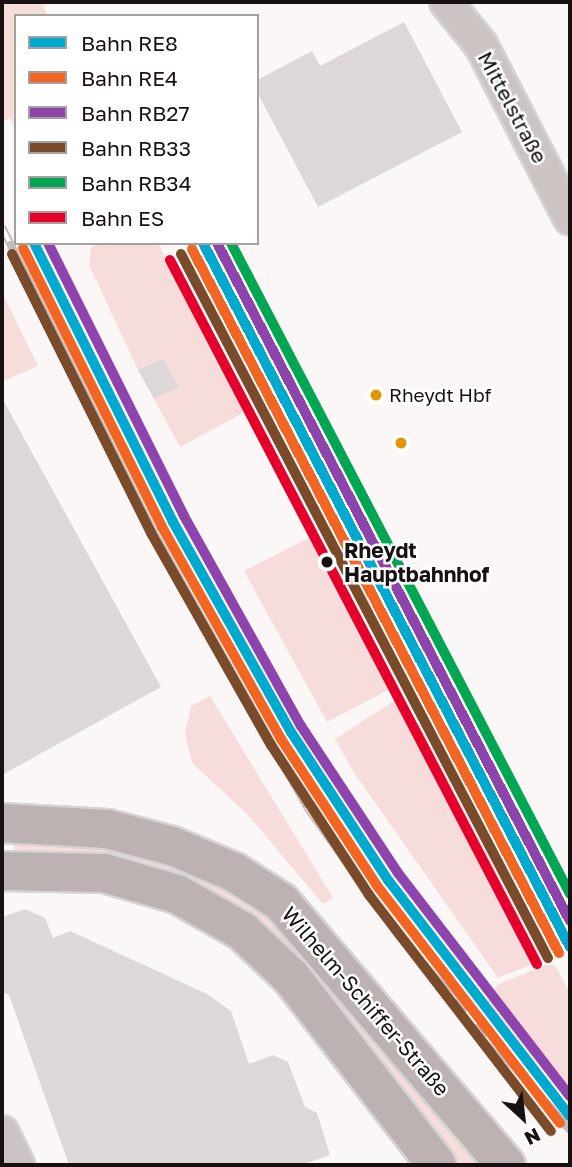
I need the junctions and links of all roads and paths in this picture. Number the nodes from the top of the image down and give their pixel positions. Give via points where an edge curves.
1 (446, 2) edge
2 (570, 218) edge
3 (2, 823) edge
4 (2, 871) edge
5 (2, 1132) edge
6 (18, 1165) edge
7 (436, 1165) edge
8 (506, 1165) edge

1 - 2 street, Mittelstraße via 481,46
3 - 8 main road, Wilhelm-Schiffer-Straße via 107,829 172,846 234,873 281,902
4 - 7 main road, Wilhelm-Schiffer-Straße via 104,873 177,894 242,931 291,977
5 - 6 street

